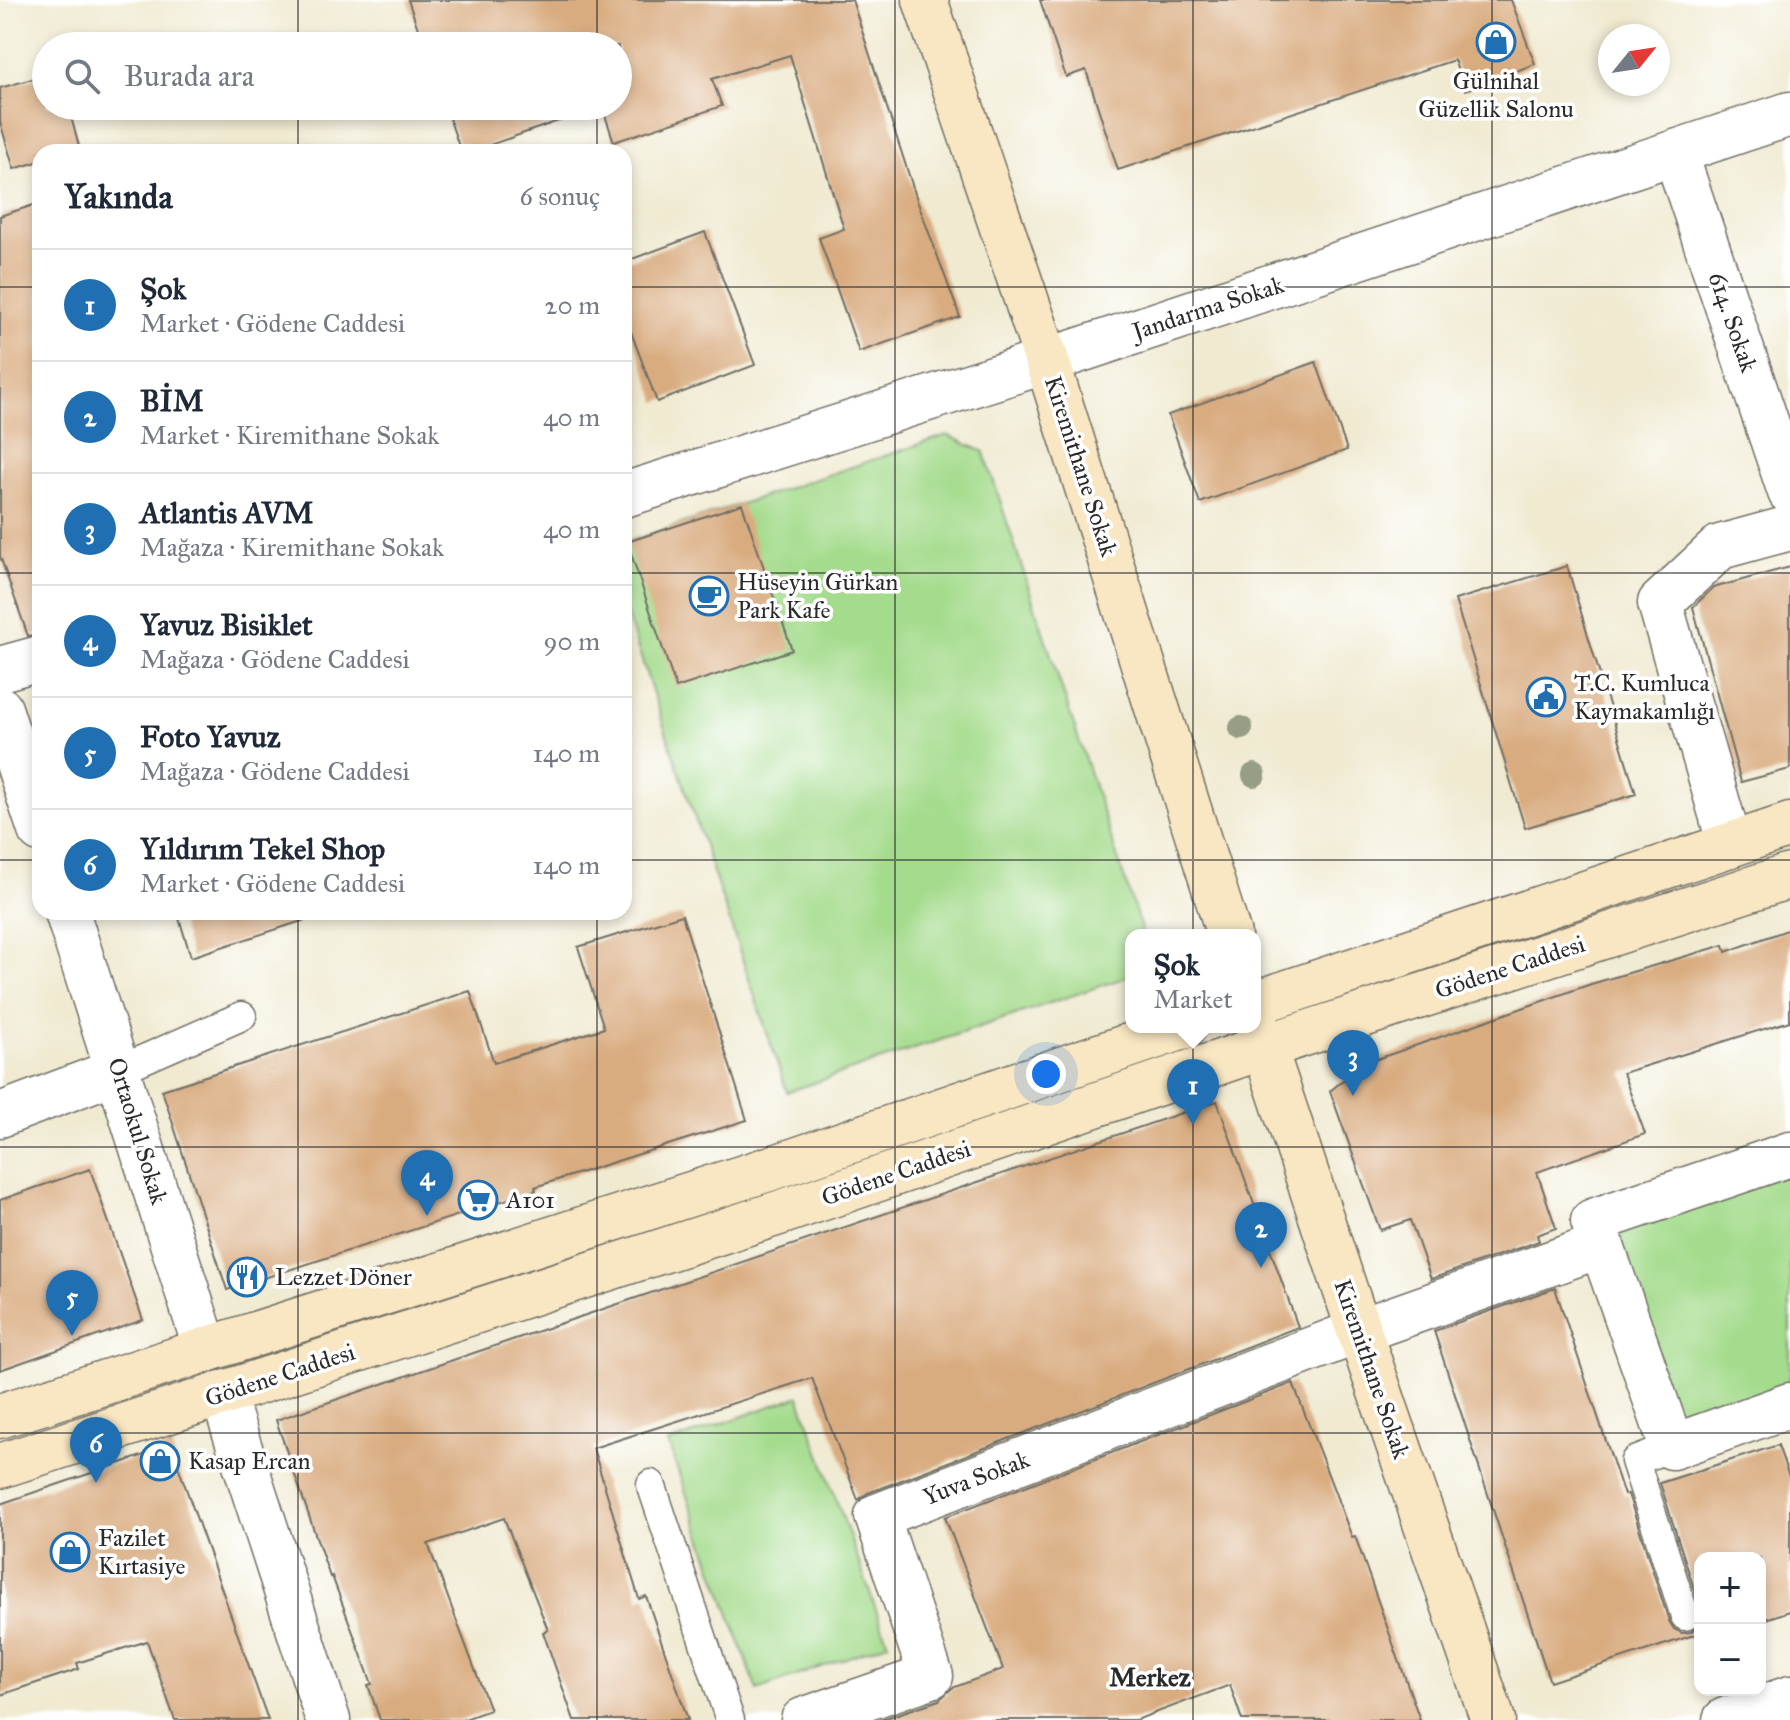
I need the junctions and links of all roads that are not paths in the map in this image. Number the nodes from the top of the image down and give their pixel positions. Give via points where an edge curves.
1 (925, 0) edge
2 (1790, 114) edge
3 (1675, 152) junction
4 (1047, 361) junction
5 (632, 492) edge
6 (1790, 492) edge
7 (1790, 528) edge
8 (32, 660) edge
9 (0, 669) edge
10 (0, 709) edge
11 (32, 806) edge
12 (1790, 825) edge
13 (1730, 845) junction
14 (1790, 876) edge
15 (70, 920) edge
16 (1227, 929) edge
17 (1261, 1001) edge
18 (242, 1016) dead end
19 (1261, 1032) edge
20 (1166, 1033) edge
21 (1257, 1033) edge
22 (1260, 1033) edge
23 (119, 1070) junction
24 (0, 1115) edge
25 (1790, 1154) edge
26 (1602, 1245) junction
27 (1359, 1331) junction
28 (206, 1350) junction
29 (222, 1393) junction
30 (1790, 1405) edge
31 (0, 1416) edge
32 (1672, 1447) junction
33 (0, 1466) edge
34 (651, 1484) dead end
35 (1685, 1616) dead end
36 (1790, 1698) edge
37 (328, 1720) edge
38 (730, 1720) edge
39 (803, 1720) edge
40 (1493, 1720) edge
41 (1725, 1720) edge

1 - 4 main road, Kiremithane Sokak
2 - 3 street, Jandarma Sokak
3 - 4 street, Jandarma Sokak
3 - 6 street, 614. Sokak
4 - 5 street, Jandarma Sokak
4 - 16 main road, Kiremithane Sokak
7 - 13 street via 1720,547 1660,603
8 - 9 street
10 - 11 street
12 - 13 main road, Gödene Caddesi
13 - 17 main road, Gödene Caddesi
14 - 19 main road, Gödene Caddesi
15 - 23 street, Ortaokul Sokak
18 - 23 lane
20 - 28 main road, Gödene Caddesi via 772,1168
21 - 29 main road, Gödene Caddesi via 785,1211
22 - 27 main road, Kiremithane Sokak
23 - 24 street
23 - 28 street, Ortaokul Sokak
25 - 26 street via 1593,1221
26 - 27 street
26 - 32 street
27 - 39 street, Yuva Sokak via 877,1516 931,1676
27 - 40 main road, Kiremithane Sokak
28 - 31 main road, Gödene Caddesi
29 - 33 main road, Gödene Caddesi
29 - 37 street
30 - 32 street
32 - 35 lane via 1635,1461
34 - 38 lane
36 - 41 street

